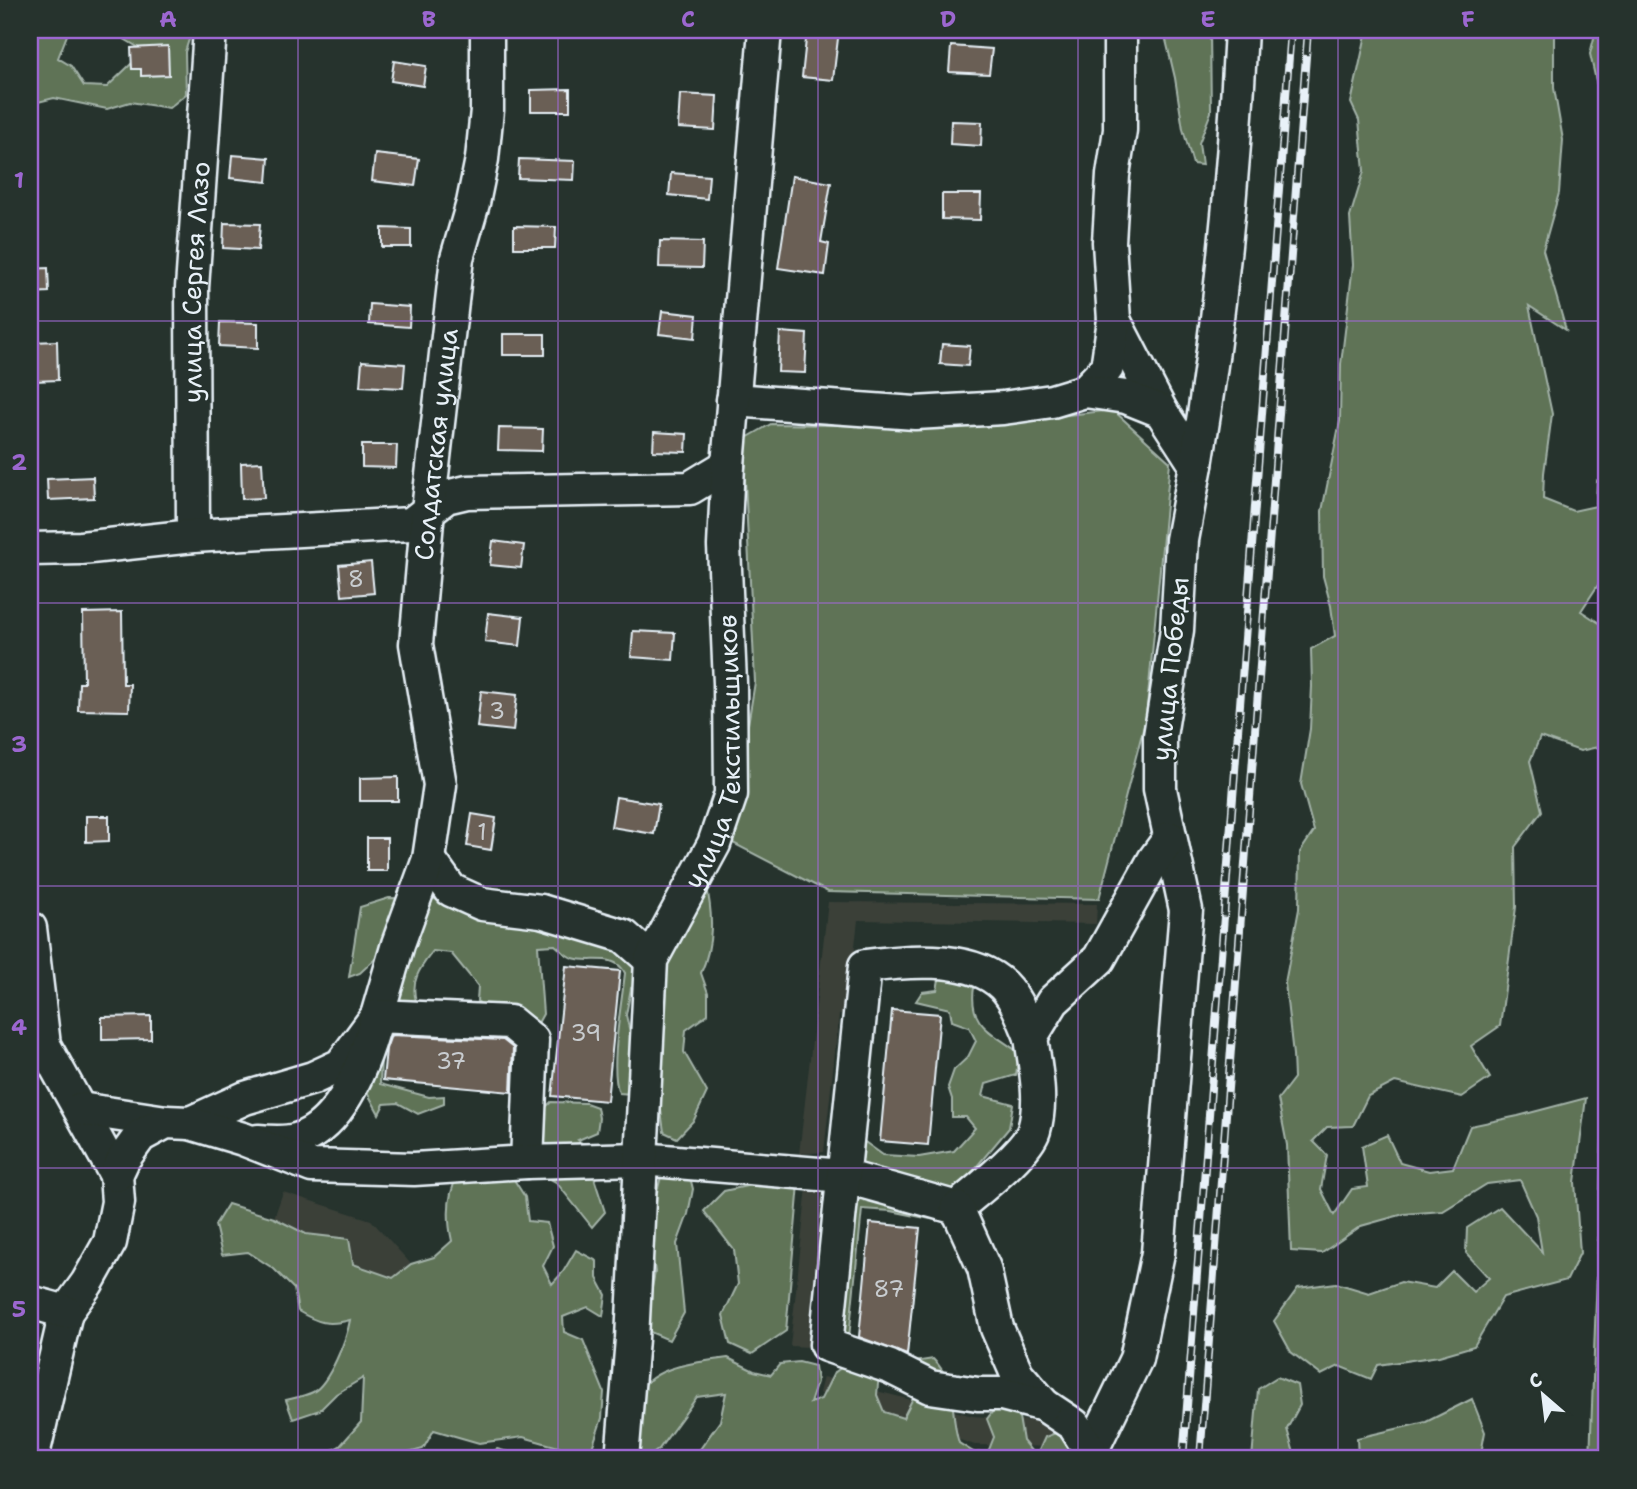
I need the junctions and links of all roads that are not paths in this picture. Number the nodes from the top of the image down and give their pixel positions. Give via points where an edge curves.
1 (210, 30) edge
2 (487, 30) edge
3 (765, 30) edge
4 (1120, 30) edge
5 (1241, 30) edge
6 (1114, 320) junction
7 (1085, 391) junction
8 (733, 400) junction
9 (1161, 411) junction
10 (728, 465) junction
11 (1196, 465) junction
12 (428, 510) junction
13 (194, 536) junction
14 (30, 549) edge
15 (1170, 838) junction
16 (429, 859) junction
17 (30, 928) edge
18 (651, 960) junction
19 (377, 1016) junction
20 (1031, 1037) junction
21 (80, 1109) junction
22 (178, 1122) junction
23 (243, 1139) junction
24 (641, 1158) junction
25 (527, 1162) junction
26 (116, 1175) junction
27 (843, 1176) junction
28 (957, 1208) junction
29 (30, 1302) edge
30 (66, 1312) junction
31 (1044, 1405) junction
32 (1090, 1455) edge
33 (32, 1459) edge
34 (622, 1459) edge

1 - 13 street, улица Сергея Лазо via 192,288
2 - 12 street, Солдатская улица via 482,159 457,258
3 - 8 street, улица Текстильщиков
4 - 6 street via 1120,130 1108,242
5 - 11 street, улица Победы via 1219,304
6 - 7 street via 1107,368
6 - 9 street
7 - 8 street via 1016,406 915,413
7 - 9 street via 1126,397
8 - 10 street, улица Текстильщиков
9 - 11 street
10 - 12 street via 690,488 467,492 446,497
10 - 18 street, улица Текстильщиков via 724,546 731,794 714,845
11 - 15 street, улица Победы via 1182,540 1177,630 1160,736 1160,789
12 - 13 street via 411,524
12 - 16 street, Солдатская улица via 416,644 440,785
13 - 14 street
15 - 20 street via 1099,958 1053,1001
15 - 32 street, улица Победы via 1186,910 1158,1254 1136,1359
16 - 18 street via 451,890 482,904 541,911 624,936
16 - 19 street, Солдатская улица
17 - 21 street via 44,1045
18 - 24 street, улица Текстильщиков
19 - 22 street via 341,1065
19 - 23 street, Солдатская улица via 358,1077 314,1131 296,1140
19 - 25 street via 510,1022 532,1040
20 - 27 street via 1018,1007 999,981 974,967 911,961 866,966
20 - 28 street via 1037,1083 1033,1133 1014,1157
21 - 22 street
21 - 26 street
22 - 23 street
22 - 26 street via 140,1136
23 - 25 street via 312,1166 414,1169
24 - 25 street
24 - 27 street
24 - 34 street, улица Текстильщиков
26 - 30 street via 118,1202 110,1242
27 - 28 street
27 - 31 street via 826,1345 891,1367 930,1387 1002,1394
28 - 31 street via 984,1268 997,1328 1017,1374
29 - 30 street
30 - 33 street
31 - 32 street via 1074,1425

